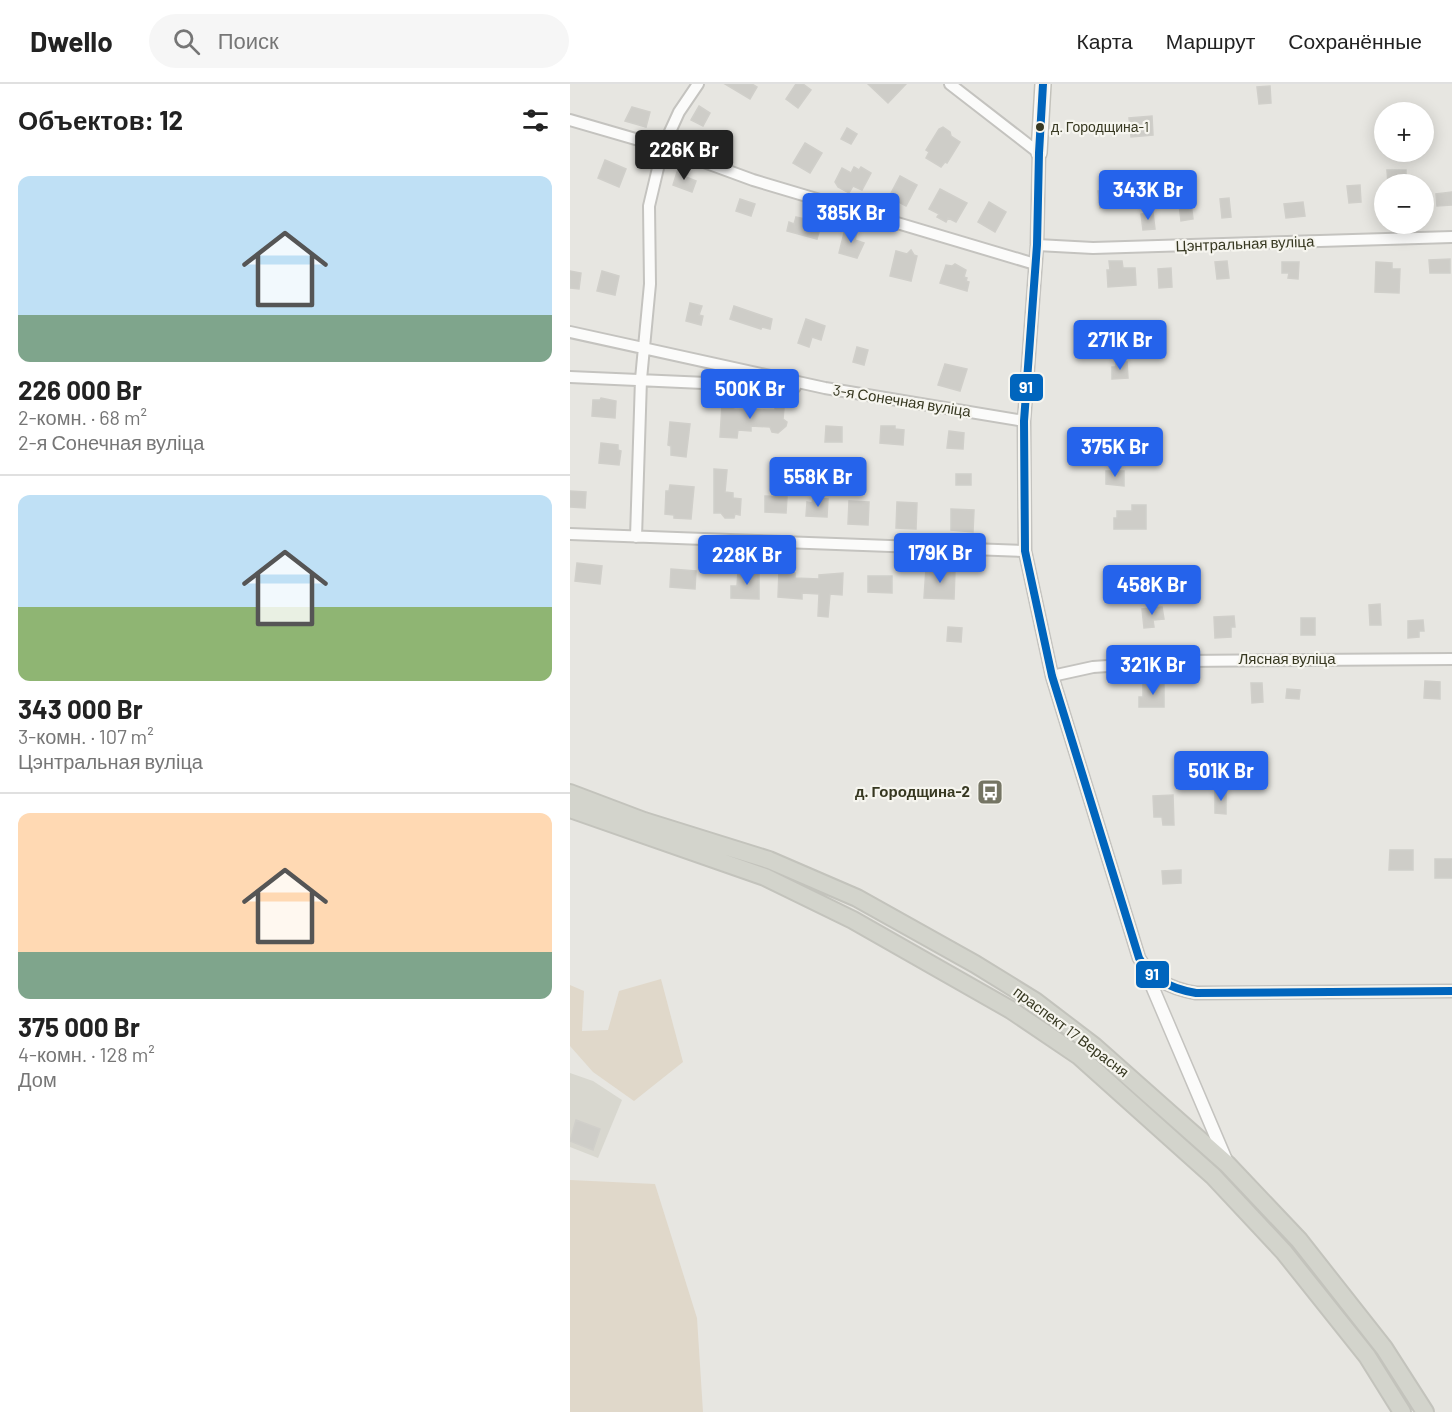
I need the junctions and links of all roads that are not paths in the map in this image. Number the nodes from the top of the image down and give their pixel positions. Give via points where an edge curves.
1 (698, 84) edge
2 (950, 84) edge
3 (1042, 84) edge
4 (570, 120) edge
5 (663, 147) junction
6 (1039, 153) junction
7 (1452, 237) edge
8 (1037, 245) junction
9 (1035, 264) junction
10 (570, 332) edge
11 (644, 347) junction
12 (570, 377) edge
13 (641, 379) junction
14 (825, 388) junction
15 (1024, 421) junction
16 (570, 534) edge
17 (636, 537) junction
18 (1025, 551) junction
19 (1452, 658) edge
20 (1052, 676) junction
21 (570, 793) edge
22 (570, 809) edge
23 (1143, 965) junction
24 (1452, 991) edge
25 (1227, 1164) junction
26 (1402, 1412) edge
27 (1425, 1412) edge

1 - 5 street
2 - 6 street
3 - 6 main road
4 - 5 street
5 - 9 street via 753,180
5 - 11 street via 649,206 650,284
6 - 8 street
7 - 8 street, Цэнтральная вуліца via 1093,248
8 - 9 street
9 - 15 street
10 - 11 street, 3-я Сонечная вуліца
11 - 13 street
11 - 14 street, 3-я Сонечная вуліца
12 - 13 street
13 - 14 street
13 - 17 street
14 - 15 street, 3-я Сонечная вуліца
15 - 18 street
16 - 17 street
17 - 18 street
18 - 20 street
19 - 20 street, Лясная вуліца via 1183,661 1093,667
20 - 23 street
21 - 25 main road, праспект 17 Верасня via 769,860 856,898 975,964 1035,1001 1094,1046
22 - 26 main road, праспект 17 Верасня via 765,877 853,920 1011,1010 1079,1056 1213,1176 1284,1252 1367,1356
23 - 24 street via 1170,987 1210,994
23 - 25 street
25 - 27 main road, праспект 17 Верасня via 1299,1240 1384,1348

